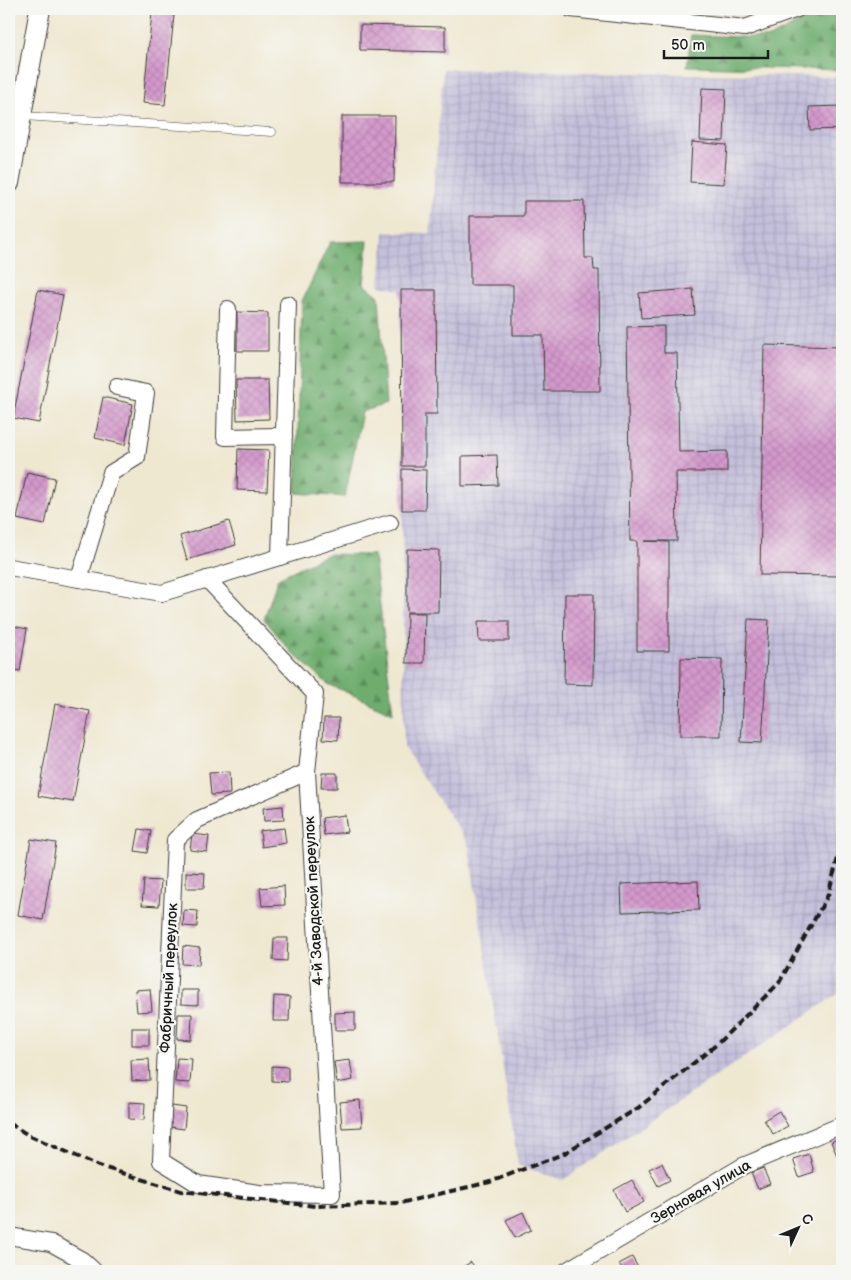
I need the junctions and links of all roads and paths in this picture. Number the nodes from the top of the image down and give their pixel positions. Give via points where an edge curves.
1 (40, 9) edge
2 (571, 9) edge
3 (797, 9) edge
4 (21, 116) junction
5 (272, 132) dead end
6 (9, 183) edge
7 (288, 304) dead end
8 (228, 309) dead end
9 (117, 387) dead end
10 (284, 436) junction
11 (390, 523) dead end
12 (280, 557) junction
13 (9, 567) edge
14 (79, 579) junction
15 (207, 579) junction
16 (307, 772) junction
17 (842, 1125) edge
18 (259, 1193) joint
19 (9, 1236) edge
20 (94, 1271) edge
21 (566, 1271) edge

1 - 4 street
2 - 3 street via 745,28
4 - 5 lane
4 - 6 street
7 - 10 street
8 - 10 street via 225,437
9 - 14 street via 146,393 137,457 111,473
10 - 12 street
11 - 12 street
12 - 15 street
13 - 14 street
14 - 15 street via 162,593
15 - 16 street, 4-й Заводской переулок via 315,694
16 - 18 street, 4-й Заводской переулок via 332,1194
16 - 18 street, Фабричный переулок via 197,820 175,840 161,1161 198,1184
17 - 21 street, Зерновая улица via 743,1166
19 - 20 street via 51,1243 82,1260

